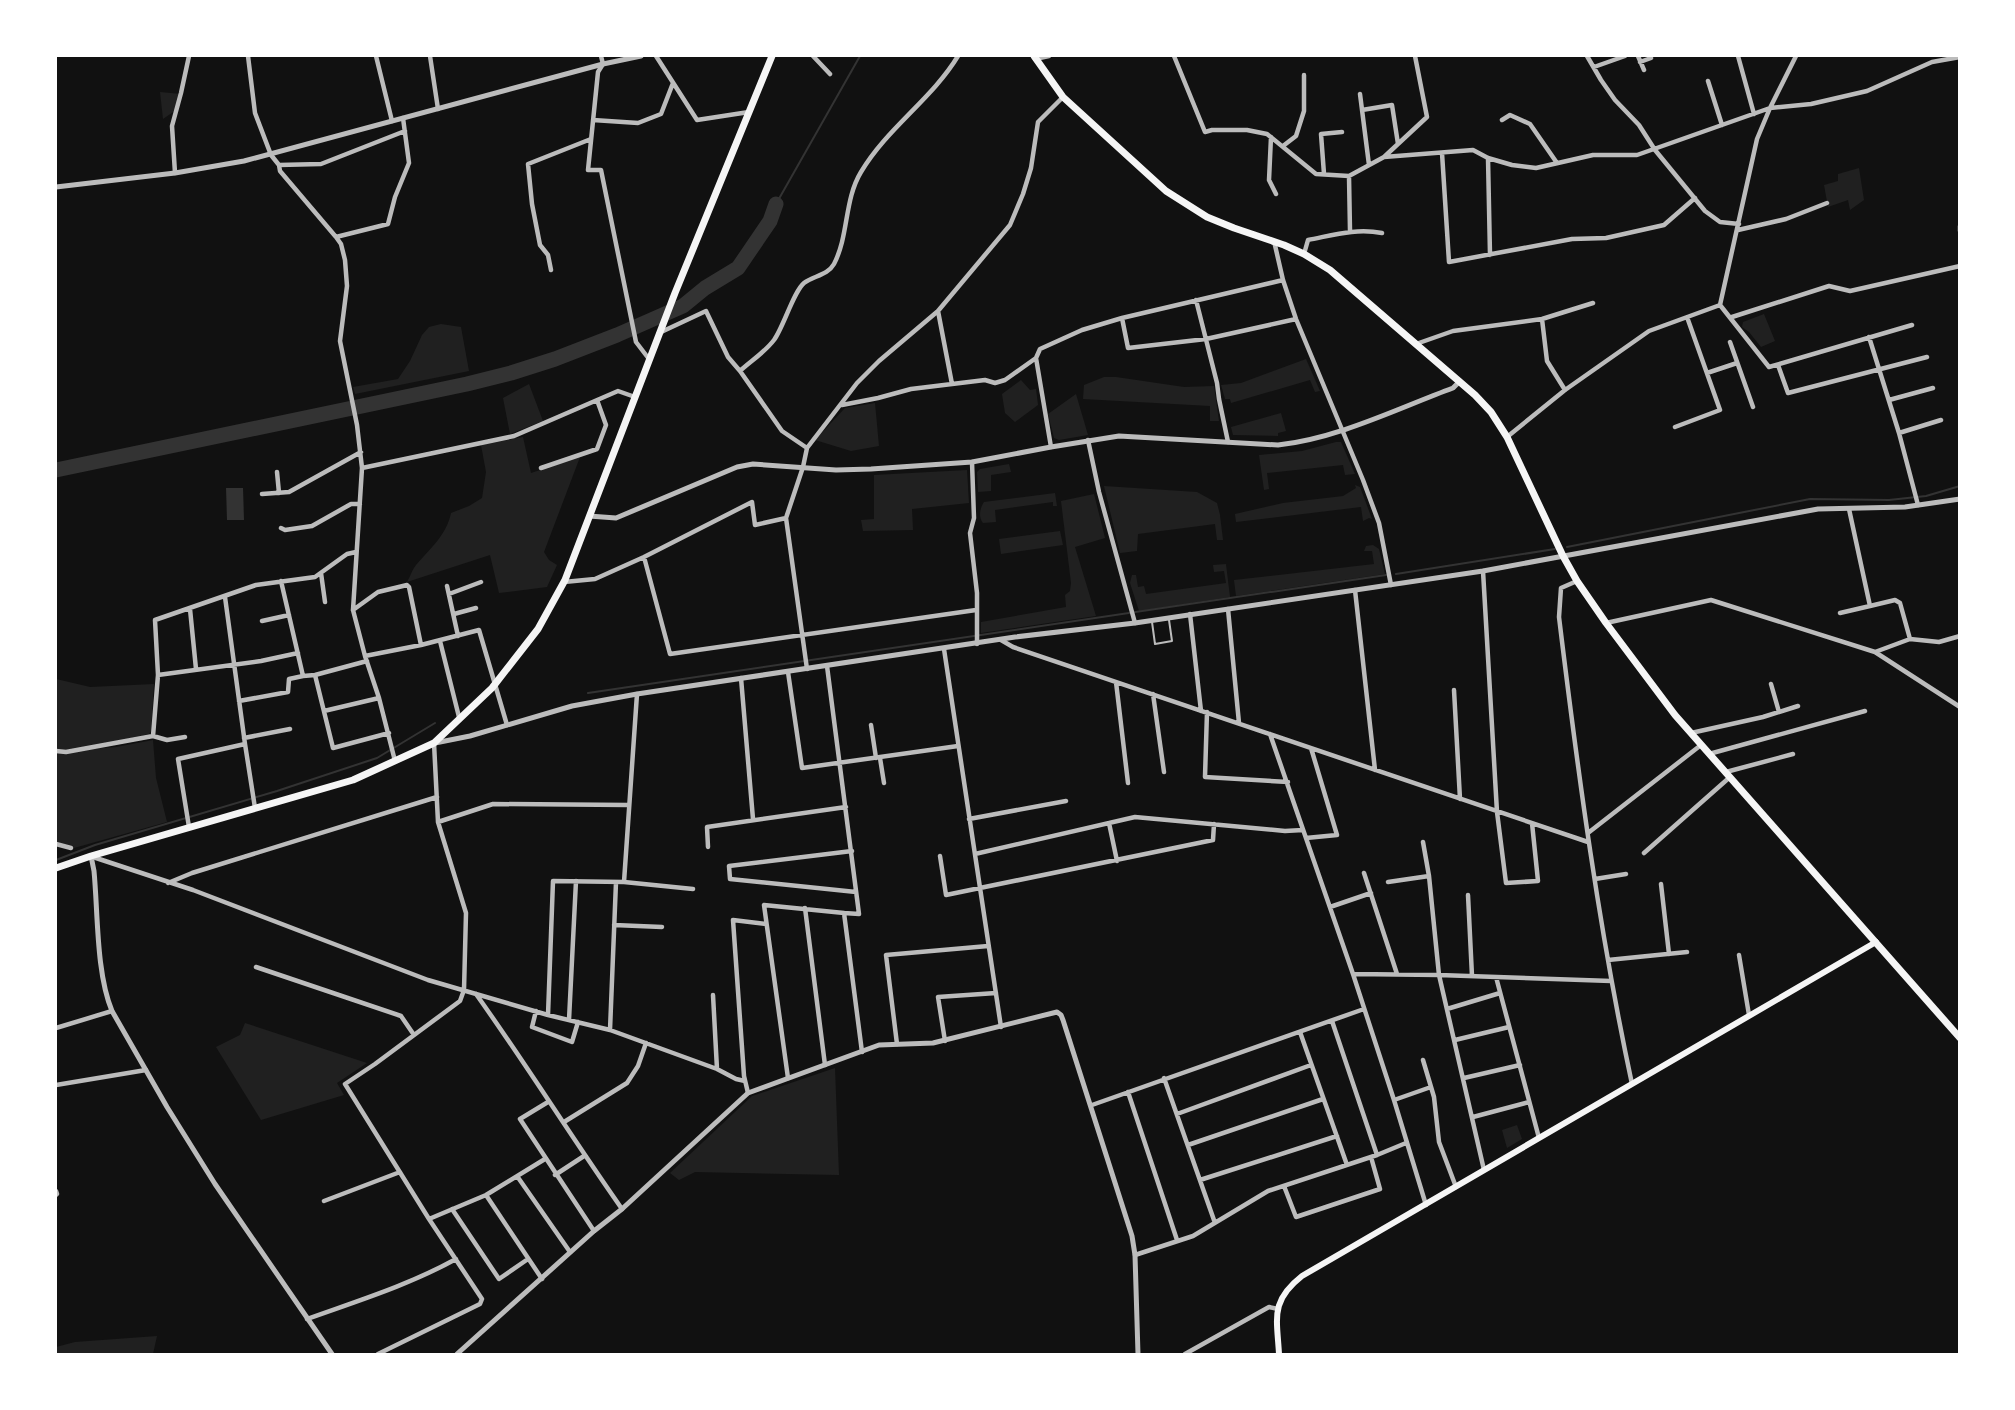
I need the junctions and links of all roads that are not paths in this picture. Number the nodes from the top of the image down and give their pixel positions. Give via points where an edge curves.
1 (189, 56) edge
2 (248, 56) edge
3 (376, 56) edge
4 (430, 56) edge
5 (601, 56) edge
6 (638, 56) edge
7 (656, 56) edge
8 (772, 56) edge
9 (813, 56) edge
10 (958, 56) edge
11 (1049, 56) edge
12 (1174, 56) edge
13 (1415, 56) edge
14 (1587, 56) edge
15 (1625, 56) edge
16 (1638, 56) edge
17 (1738, 56) edge
18 (1796, 56) edge
19 (1035, 57) edge
20 (1959, 57) edge
21 (1652, 58) dead end
22 (1640, 62) junction
23 (603, 64) junction
24 (1594, 67) junction
25 (1644, 70) dead end
26 (830, 74) dead end
27 (1304, 75) dead end
28 (1708, 81) dead end
29 (674, 83) junction
30 (1359, 93) dead end
31 (1063, 97) junction
32 (1770, 108) junction
33 (438, 109) junction
34 (1362, 110) junction
35 (749, 112) junction
36 (1754, 114) junction
37 (404, 118) junction
38 (593, 120) junction
39 (1502, 120) dead end
40 (392, 121) junction
41 (1722, 125) junction
42 (405, 131) junction
43 (1342, 132) dead end
44 (1270, 137) junction
45 (591, 139) junction
46 (1398, 144) junction
47 (1283, 146) junction
48 (1655, 150) junction
49 (1442, 153) junction
50 (271, 155) junction
51 (1384, 158) junction
52 (1488, 158) junction
53 (1557, 163) junction
54 (279, 165) junction
55 (1369, 165) junction
56 (175, 172) junction
57 (1324, 174) junction
58 (1349, 176) junction
59 (56, 187) edge
60 (1276, 194) dead end
61 (1695, 198) junction
62 (1827, 203) dead end
63 (1739, 227) junction
64 (1350, 231) junction
65 (1382, 232) dead end
66 (336, 237) junction
67 (1274, 241) junction
68 (1304, 254) junction
69 (1490, 255) junction
70 (1959, 266) edge
71 (551, 270) dead end
72 (1283, 280) junction
73 (1196, 300) junction
74 (1593, 303) dead end
75 (1720, 305) junction
76 (938, 311) junction
77 (1687, 317) junction
78 (1732, 317) junction
79 (1122, 318) junction
80 (1542, 318) junction
81 (1296, 319) junction
82 (1911, 325) dead end
83 (661, 329) junction
84 (1869, 337) junction
85 (1206, 339) junction
86 (1730, 342) dead end
87 (1416, 344) junction
88 (1927, 357) dead end
89 (1036, 358) junction
90 (649, 359) junction
91 (1737, 363) junction
92 (1778, 364) junction
93 (1879, 369) junction
94 (740, 371) junction
95 (1707, 373) junction
96 (1460, 381) junction
97 (952, 384) junction
98 (1933, 388) dead end
99 (1565, 390) junction
100 (634, 397) junction
101 (597, 400) junction
102 (1889, 400) junction
103 (842, 405) junction
104 (1753, 407) dead end
105 (1941, 420) dead end
106 (1675, 428) dead end
107 (1342, 430) junction
108 (1899, 433) junction
109 (1508, 437) junction
110 (1088, 440) junction
111 (1228, 442) junction
112 (1051, 447) junction
113 (807, 448) junction
114 (361, 452) junction
115 (972, 462) junction
116 (803, 467) junction
117 (362, 468) junction
118 (541, 468) dead end
119 (277, 472) dead end
120 (279, 493) junction
121 (262, 494) dead end
122 (1959, 499) edge
123 (1918, 503) junction
124 (360, 504) junction
125 (1849, 509) junction
126 (589, 516) junction
127 (786, 518) junction
128 (281, 528) dead end
129 (356, 552) junction
130 (1563, 556) junction
131 (644, 557) junction
132 (1483, 571) junction
133 (321, 573) junction
134 (1577, 580) junction
135 (281, 581) junction
136 (481, 582) dead end
137 (564, 582) junction
138 (1391, 585) junction
139 (447, 586) dead end
140 (1355, 590) junction
141 (449, 594) junction
142 (225, 597) junction
143 (325, 602) dead end
144 (1870, 606) junction
145 (476, 608) dead end
146 (190, 609) junction
147 (1228, 609) junction
148 (353, 610) junction
149 (976, 610) junction
150 (1840, 613) dead end
151 (454, 614) junction
152 (1190, 614) junction
153 (289, 615) junction
154 (1169, 617) junction
155 (1134, 620) junction
156 (1152, 620) junction
157 (262, 621) dead end
158 (1606, 623) junction
159 (458, 636) junction
160 (803, 636) junction
161 (1959, 636) edge
162 (1910, 639) junction
163 (977, 640) junction
164 (1001, 640) junction
165 (440, 641) junction
166 (421, 645) junction
167 (944, 649) junction
168 (1875, 652) junction
169 (298, 653) junction
170 (366, 659) junction
171 (806, 664) junction
172 (233, 665) junction
173 (826, 666) junction
174 (196, 669) junction
175 (788, 672) junction
176 (158, 675) junction
177 (315, 675) junction
178 (303, 676) junction
179 (741, 678) junction
180 (1116, 682) junction
181 (495, 684) junction
182 (1771, 684) dead end
183 (1454, 690) dead end
184 (637, 694) junction
185 (1153, 694) junction
186 (380, 698) junction
187 (239, 701) junction
188 (1798, 706) dead end
189 (1959, 707) edge
190 (324, 711) junction
191 (1865, 711) dead end
192 (1204, 712) junction
193 (1779, 712) junction
194 (459, 717) junction
195 (1239, 723) junction
196 (507, 725) junction
197 (871, 725) dead end
198 (291, 729) dead end
199 (388, 733) junction
200 (1691, 733) junction
201 (1270, 734) junction
202 (153, 735) junction
203 (185, 737) dead end
204 (244, 741) junction
205 (434, 743) junction
206 (1701, 745) junction
207 (958, 746) junction
208 (1311, 748) junction
209 (56, 751) edge
210 (1709, 754) junction
211 (1793, 754) dead end
212 (878, 758) junction
213 (395, 762) junction
214 (840, 764) junction
215 (1375, 770) junction
216 (1164, 772) dead end
217 (1728, 774) junction
218 (1288, 782) junction
219 (884, 783) dead end
220 (1128, 783) dead end
221 (437, 797) junction
222 (1460, 799) junction
223 (1066, 801) dead end
224 (628, 805) junction
225 (846, 807) junction
226 (255, 808) junction
227 (1497, 812) junction
228 (753, 819) junction
229 (969, 819) junction
230 (438, 822) junction
231 (1109, 823) junction
232 (1532, 823) junction
233 (189, 824) junction
234 (1214, 824) junction
235 (1303, 830) junction
236 (1588, 833) junction
237 (1306, 838) junction
238 (1423, 842) dead end
239 (1588, 842) junction
240 (56, 844) edge
241 (71, 848) dead end
242 (708, 848) dead end
243 (852, 851) junction
244 (975, 854) junction
245 (1644, 854) dead end
246 (91, 856) junction
247 (940, 856) dead end
248 (1117, 861) junction
249 (56, 868) edge
250 (1364, 873) dead end
251 (1626, 874) dead end
252 (1429, 876) junction
253 (1595, 879) junction
254 (576, 881) junction
255 (616, 882) junction
256 (624, 882) junction
257 (1388, 882) dead end
258 (168, 883) junction
259 (1661, 884) dead end
260 (693, 889) dead end
261 (980, 889) junction
262 (856, 892) junction
263 (1371, 892) junction
264 (1468, 895) dead end
265 (1330, 907) junction
266 (805, 908) junction
267 (844, 913) junction
268 (766, 924) junction
269 (614, 925) junction
270 (662, 927) dead end
271 (1876, 942) junction
272 (988, 946) junction
273 (1687, 952) dead end
274 (1669, 954) junction
275 (1739, 955) dead end
276 (1608, 960) junction
277 (256, 967) dead end
278 (1353, 974) junction
279 (1397, 974) junction
280 (1439, 975) junction
281 (1472, 976) junction
282 (1496, 977) junction
283 (1611, 981) junction
284 (464, 990) junction
285 (476, 993) junction
286 (996, 993) junction
287 (1500, 993) junction
288 (713, 995) dead end
289 (1364, 1009) junction
290 (1447, 1009) junction
291 (112, 1011) junction
292 (536, 1011) junction
293 (548, 1015) junction
294 (1749, 1015) junction
295 (569, 1020) junction
296 (1332, 1021) junction
297 (578, 1022) junction
298 (1001, 1027) junction
299 (1509, 1027) junction
300 (56, 1028) edge
301 (610, 1030) junction
302 (1300, 1032) junction
303 (414, 1035) junction
304 (1959, 1038) edge
305 (1455, 1040) junction
306 (945, 1041) junction
307 (646, 1043) junction
308 (897, 1044) junction
309 (862, 1052) junction
310 (1423, 1060) dead end
311 (825, 1065) junction
312 (1311, 1065) junction
313 (1520, 1065) junction
314 (717, 1069) junction
315 (146, 1070) junction
316 (788, 1078) junction
317 (1164, 1078) junction
318 (1464, 1078) junction
319 (745, 1081) junction
320 (1632, 1084) junction
321 (56, 1085) edge
322 (1431, 1087) junction
323 (1128, 1092) junction
324 (748, 1093) junction
325 (1323, 1099) junction
326 (1394, 1100) junction
327 (548, 1102) junction
328 (1529, 1102) junction
329 (1092, 1105) junction
330 (1177, 1114) junction
331 (1473, 1117) junction
332 (564, 1122) junction
333 (1337, 1136) junction
334 (1539, 1138) junction
335 (1406, 1143) junction
336 (1188, 1145) junction
337 (1377, 1155) junction
338 (584, 1156) junction
339 (1371, 1157) junction
340 (545, 1159) junction
341 (1347, 1165) junction
342 (1484, 1170) junction
343 (400, 1172) junction
344 (555, 1174) junction
345 (517, 1176) junction
346 (1200, 1180) junction
347 (1284, 1186) junction
348 (1456, 1187) junction
349 (486, 1195) junction
350 (324, 1201) dead end
351 (1426, 1205) junction
352 (452, 1209) junction
353 (622, 1209) junction
354 (429, 1219) junction
355 (1215, 1223) junction
356 (594, 1231) junction
357 (1177, 1240) junction
358 (570, 1252) junction
359 (1135, 1255) junction
360 (456, 1259) junction
361 (528, 1259) junction
362 (542, 1279) junction
363 (1278, 1309) junction
364 (307, 1318) junction
365 (332, 1354) edge
366 (378, 1354) edge
367 (457, 1354) edge
368 (1138, 1354) edge
369 (1185, 1354) edge
370 (1279, 1354) edge

1 - 56 street via 172,126
2 - 50 street via 255,113
3 - 40 street
4 - 33 street
5 - 23 street
6 - 23 street
7 - 29 street
8 - 35 main road
9 - 26 street
10 - 94 street via 860,173 831,269 802,284 774,340
11 - 19 street
12 - 44 street via 1205,132 1255,131
13 - 46 street via 1427,117
14 - 24 street
15 - 24 street
16 - 22 street
17 - 36 street
18 - 32 street
19 - 31 main road
20 - 32 street via 1932,62 1867,91
21 - 22 street
22 - 25 street
23 - 33 street
23 - 38 street via 598,72
24 - 48 street
27 - 47 street via 1304,111 1296,136
28 - 41 street
29 - 35 street via 697,120
29 - 38 street via 661,114 638,123
30 - 34 street
31 - 67 main road via 1158,184 1186,204 1234,228
31 - 76 street via 1038,122 1031,168 1010,225
32 - 36 street
32 - 63 street via 1757,139
33 - 37 street
34 - 46 street via 1392,105
34 - 55 street
35 - 83 main road
36 - 41 street
37 - 40 street
37 - 42 street
38 - 45 street
39 - 53 street via 1510,115 1530,124
40 - 50 street
41 - 48 street
42 - 54 street via 321,164
42 - 66 street via 409,163 394,197 388,224
43 - 57 street via 1321,134
44 - 47 street
44 - 60 street via 1269,180
45 - 71 street via 528,164 540,245 548,255
45 - 90 street via 588,170 601,170 636,342
46 - 51 street
47 - 57 street via 1316,174
48 - 53 street via 1637,155 1593,155
48 - 61 street
49 - 51 street
49 - 52 street via 1473,150
49 - 69 street via 1449,262
50 - 54 street
50 - 56 street
51 - 55 street
52 - 53 street via 1536,168
52 - 69 street
54 - 66 street
55 - 58 street
56 - 59 street
57 - 58 street
58 - 64 street
61 - 63 street via 1720,222
61 - 69 street via 1664,225
62 - 63 street via 1786,219
63 - 75 street
64 - 65 street
64 - 68 street via 1308,240
66 - 114 street via 345,260 347,300 340,341
67 - 68 main road
67 - 72 street
68 - 87 main road via 1330,270
70 - 78 street via 1850,291 1829,286
72 - 73 street
72 - 81 street
73 - 79 street
73 - 85 street
74 - 80 street
75 - 77 street
75 - 78 street
76 - 97 street
76 - 103 street via 879,361
77 - 95 street
77 - 99 street via 1649,331
78 - 92 street via 1769,367
79 - 85 street via 1128,348
79 - 89 street via 1040,349
80 - 87 street via 1453,331
80 - 99 street via 1547,361
81 - 85 street
81 - 107 street
82 - 84 street
83 - 90 main road
83 - 94 street via 706,311 728,357
84 - 92 street
84 - 93 street
85 - 111 street
86 - 91 street
87 - 96 main road
88 - 93 street
89 - 97 street via 1005,380
89 - 112 street
90 - 100 main road
91 - 95 street
91 - 104 street
92 - 93 street via 1788,393
93 - 102 street
94 - 113 street via 782,431
95 - 106 street via 1720,410
96 - 107 street via 1453,388
96 - 109 main road via 1491,412
97 - 103 street
98 - 102 street
99 - 109 street
100 - 101 street via 618,391
100 - 126 main road
101 - 117 street via 514,436
101 - 118 street via 606,425 597,449
102 - 108 street
103 - 113 street
105 - 108 street
107 - 111 street via 1278,445
107 - 138 street via 1379,523
108 - 123 street
109 - 130 main road
110 - 111 street via 1119,436
110 - 112 street
110 - 155 street
112 - 115 street
113 - 116 street
114 - 117 street
114 - 120 street via 289,492
115 - 116 street via 871,469
115 - 149 street via 974,518 970,533
116 - 126 street via 737,467 616,518
116 - 127 street
117 - 124 street
119 - 120 street
120 - 121 street
122 - 123 street
123 - 125 street
124 - 128 street via 351,504 312,526
124 - 129 street
125 - 130 street via 1818,510
125 - 144 street
126 - 137 main road
127 - 131 street via 755,525 752,502
127 - 160 street
129 - 133 street
129 - 148 street
130 - 132 street
130 - 134 main road
131 - 137 street via 595,579
131 - 160 street via 670,654
132 - 138 street
132 - 227 street
133 - 135 street
133 - 143 street
134 - 158 main road
134 - 236 street via 1561,588 1559,617
135 - 142 street via 256,585
135 - 153 street
136 - 141 street
137 - 181 main road via 538,629
138 - 140 street
139 - 141 street
140 - 147 street
140 - 215 street
141 - 151 street
142 - 146 street
142 - 172 street
144 - 150 street
144 - 162 street via 1895,600 1900,603
145 - 151 street
146 - 174 street
146 - 176 street via 155,620
147 - 152 street
147 - 195 street
148 - 166 street via 378,592 407,585
148 - 170 street
149 - 160 street
149 - 163 street
151 - 159 street
152 - 154 street
152 - 192 street
153 - 157 street
153 - 169 street
154 - 156 street
154 - 156 lane via 1172,641 1155,644
155 - 156 street
155 - 164 street
158 - 168 street via 1711,600
158 - 200 main road
159 - 165 street
159 - 181 street via 479,630
160 - 171 street
161 - 162 street via 1939,642
162 - 168 street
163 - 164 street
163 - 167 street
164 - 180 street
165 - 166 street
165 - 194 street
166 - 170 street
167 - 173 street
167 - 207 street
168 - 189 street
169 - 172 street
169 - 178 street
170 - 177 street
170 - 186 street
171 - 173 street
171 - 175 street
172 - 174 street
172 - 187 street
173 - 214 street
174 - 176 street
175 - 179 street
175 - 214 street via 802,768
176 - 202 street
177 - 178 street
177 - 190 street
178 - 187 street via 289,679 288,692
179 - 184 street
179 - 228 street
180 - 185 street
180 - 220 street
181 - 194 main road
181 - 196 street
182 - 193 street
183 - 222 street
184 - 196 street via 572,706
184 - 224 street
185 - 192 street
185 - 216 street
186 - 190 street
186 - 199 street
187 - 204 street
188 - 193 street
190 - 199 street via 333,748
191 - 210 street
192 - 195 street
192 - 218 street via 1205,777
193 - 200 street
194 - 205 main road
195 - 201 street
196 - 205 street
197 - 212 street
198 - 204 street
199 - 213 street
200 - 206 main road
201 - 208 street
201 - 218 street
202 - 203 street via 167,740
202 - 209 street
204 - 226 street
204 - 233 street via 178,759
205 - 213 main road
205 - 221 street
206 - 210 main road
206 - 236 street
207 - 212 street
207 - 229 street
208 - 215 street
208 - 237 street via 1337,835
210 - 217 main road
211 - 217 street
212 - 214 street
212 - 219 street
213 - 226 main road via 353,780
214 - 225 street
215 - 222 street
217 - 245 street
217 - 271 main road
218 - 235 street
221 - 230 street
221 - 258 street
222 - 227 street
223 - 229 street
224 - 230 street via 493,804
224 - 256 street
225 - 228 street
225 - 243 street
226 - 233 main road
227 - 232 street
227 - 232 street via 1506,883 1538,881
228 - 242 street via 707,827
229 - 244 street
230 - 284 street via 466,913
231 - 234 street via 1135,817
231 - 244 street
231 - 248 street
232 - 239 street
233 - 246 main road
234 - 235 street
234 - 248 street via 1213,840
235 - 237 street
236 - 239 street
237 - 265 street
238 - 252 street
239 - 253 street
240 - 241 street
243 - 262 street
243 - 262 street via 729,866 730,879
244 - 261 street
246 - 249 main road
246 - 258 street
246 - 291 street via 101,963
247 - 261 street via 946,895
248 - 261 street
250 - 263 street
251 - 253 street
252 - 257 street
252 - 280 street
253 - 276 street
254 - 255 street
254 - 293 street via 553,881
254 - 295 street
255 - 256 street
255 - 269 street
256 - 260 street
258 - 284 street
259 - 274 street
261 - 272 street
262 - 267 street via 859,914
263 - 265 street
263 - 279 street
264 - 281 street
265 - 278 street
266 - 267 street
266 - 268 street via 764,905
266 - 311 street
267 - 309 street
268 - 316 street
268 - 319 street via 733,920
269 - 270 street
269 - 301 street
271 - 294 main road
271 - 304 main road
272 - 286 street
272 - 308 street via 885,955
273 - 274 street
274 - 276 street
275 - 294 street
276 - 283 street
277 - 303 street via 401,1016
278 - 279 street
278 - 289 street
279 - 280 street
280 - 281 street
280 - 290 street
281 - 282 street
282 - 283 street
282 - 287 street
283 - 320 street
284 - 285 street
284 - 303 street via 460,1000
285 - 292 street
285 - 327 street
286 - 298 street
286 - 306 street via 938,997
287 - 290 street
287 - 299 street
288 - 314 street
289 - 296 street
289 - 326 street
290 - 305 street
291 - 300 street
291 - 315 street
292 - 293 street
292 - 297 street via 532,1027 572,1042
293 - 295 street
294 - 320 main road
295 - 297 street
296 - 302 street
296 - 337 street
297 - 301 street
298 - 306 street
298 - 329 street via 1051,1013 1061,1015
299 - 305 street
299 - 313 street
301 - 307 street
302 - 312 street
302 - 317 street
303 - 343 street via 345,1084
305 - 318 street
306 - 308 street
307 - 314 street
307 - 332 street via 627,1083
308 - 309 street via 879,1045
309 - 311 street
310 - 322 street
311 - 316 street
312 - 325 street
312 - 330 street
313 - 318 street
313 - 328 street
314 - 319 street
315 - 321 street
315 - 364 street via 215,1184
316 - 324 street
317 - 323 street
317 - 330 street
318 - 331 street
319 - 324 street
320 - 334 main road
322 - 326 street
322 - 348 street via 1439,1142
323 - 329 street
323 - 357 street
324 - 353 street
325 - 333 street
325 - 336 street
326 - 335 street
327 - 332 street
327 - 340 street via 520,1119
328 - 331 street
328 - 334 street
329 - 359 street
330 - 336 street
331 - 342 street
332 - 338 street
333 - 341 street
333 - 346 street
334 - 342 main road
335 - 337 street
335 - 351 street
336 - 346 street
337 - 339 street
338 - 344 street
338 - 353 street
339 - 341 street
339 - 347 street via 1380,1189 1307,1214 1296,1217
340 - 344 street
340 - 345 street
341 - 347 street
342 - 348 main road
343 - 350 street
343 - 354 street
344 - 356 street
345 - 349 street
345 - 358 street
346 - 355 street
347 - 355 street via 1268,1191
348 - 351 main road
349 - 352 street
349 - 361 street
351 - 363 main road via 1302,1276 1282,1295
352 - 354 street
352 - 361 street via 499,1279
353 - 356 street
354 - 360 street
355 - 357 street
356 - 358 street
357 - 359 street
358 - 362 street
359 - 368 street
360 - 364 street via 389,1290
360 - 366 street via 482,1299 480,1305
361 - 362 street
362 - 367 street
363 - 369 street via 1269,1307
363 - 370 main road
364 - 365 street

